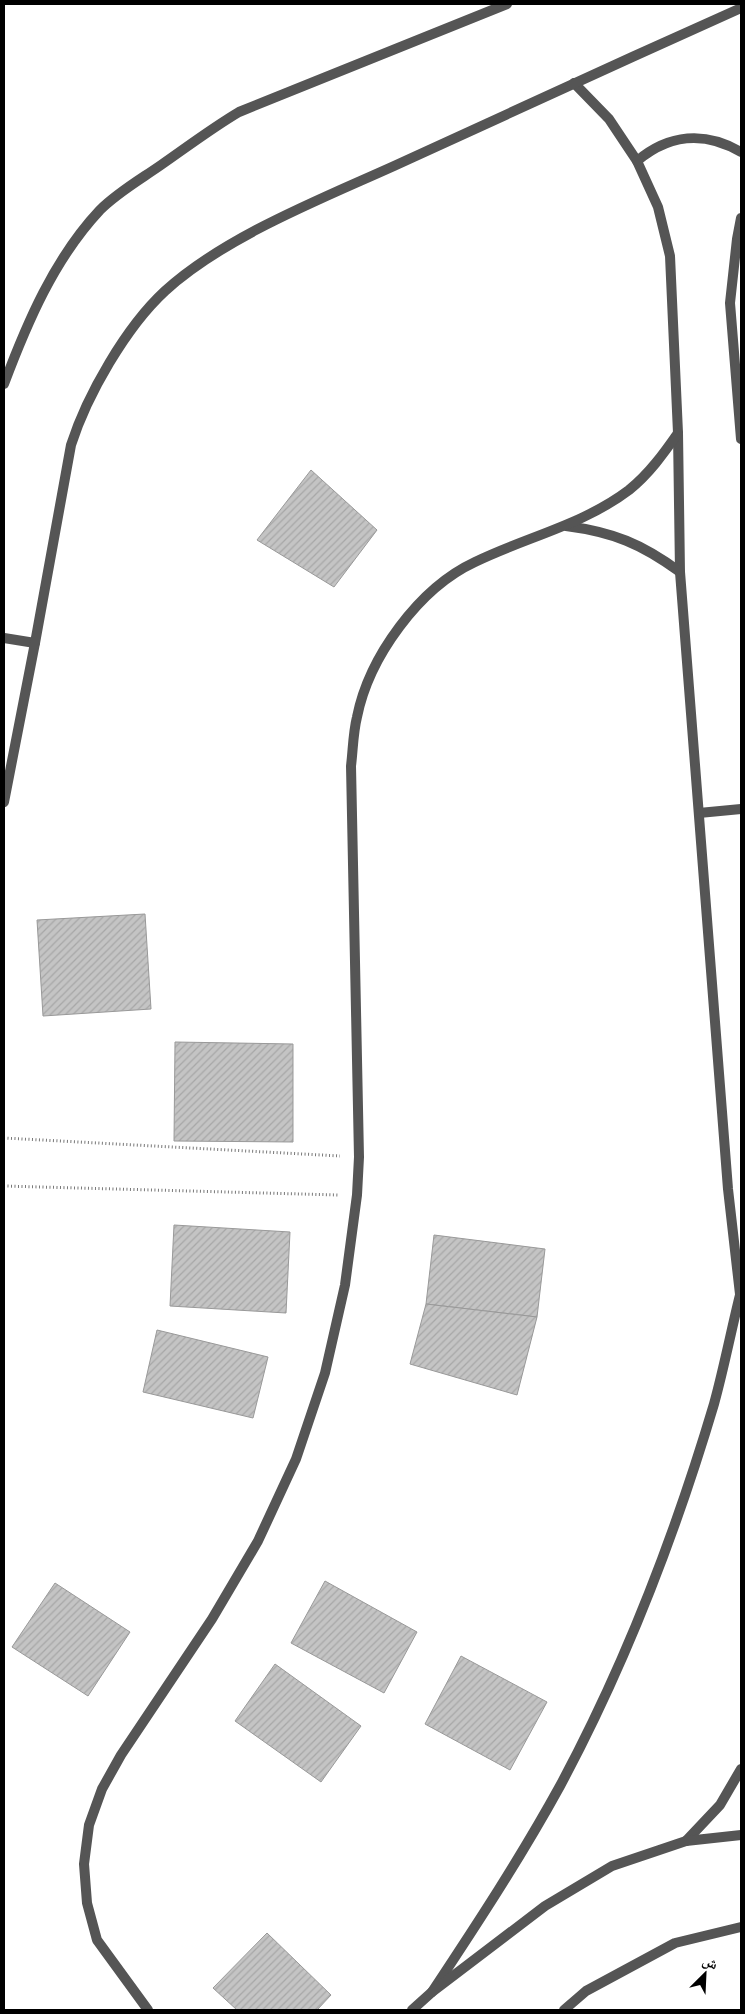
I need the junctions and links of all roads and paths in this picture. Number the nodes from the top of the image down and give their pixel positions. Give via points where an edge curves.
1 (507, 4) edge
2 (741, 8) edge
3 (574, 83) junction
4 (741, 152) edge
5 (637, 161) junction
6 (741, 218) edge
7 (741, 369) edge
8 (738, 380) junction
9 (4, 384) edge
10 (678, 432) junction
11 (741, 439) edge
12 (566, 526) junction
13 (680, 572) junction
14 (4, 638) edge
15 (35, 643) junction
16 (4, 802) edge
17 (741, 809) edge
18 (698, 813) junction
19 (4, 1138) edge
20 (359, 1157) junction
21 (4, 1186) edge
22 (357, 1195) junction
23 (740, 1292) edge
24 (741, 1303) edge
25 (741, 1769) edge
26 (741, 1835) edge
27 (686, 1841) junction
28 (741, 1927) edge
29 (432, 1992) junction
30 (148, 2010) edge
31 (412, 2010) edge
32 (564, 2010) edge

1 - 9 street via 240,112 207,131 136,182 102,208 69,250 26,326
2 - 3 street
3 - 5 street via 609,119
3 - 15 street via 309,205 228,247 164,292 121,346 80,415 70,445
4 - 5 street via 712,139 680,138 649,150
5 - 10 street via 658,207 670,256
6 - 8 street via 730,303
7 - 8 street
8 - 11 street
10 - 12 street via 656,463 630,489 599,510
10 - 13 street
12 - 13 street via 597,530 627,539 655,553
12 - 20 street via 474,562 432,591 398,626 373,669 357,716 351,766
13 - 18 street
14 - 15 street
15 - 16 street
17 - 18 street
18 - 23 street via 728,1189
19 - 20 path
20 - 22 street
21 - 22 path
22 - 30 street via 346,1285 325,1373 296,1459 258,1541 212,1619 121,1755 102,1789 89,1825 84,1864 87,1903 97,1940
23 - 24 street
23 - 29 street via 714,1402 684,1501 648,1597 561,1784 510,1874
25 - 27 street via 720,1805
26 - 27 street
27 - 29 street via 612,1866 545,1906
28 - 32 street via 675,1943 586,1991
29 - 31 street

